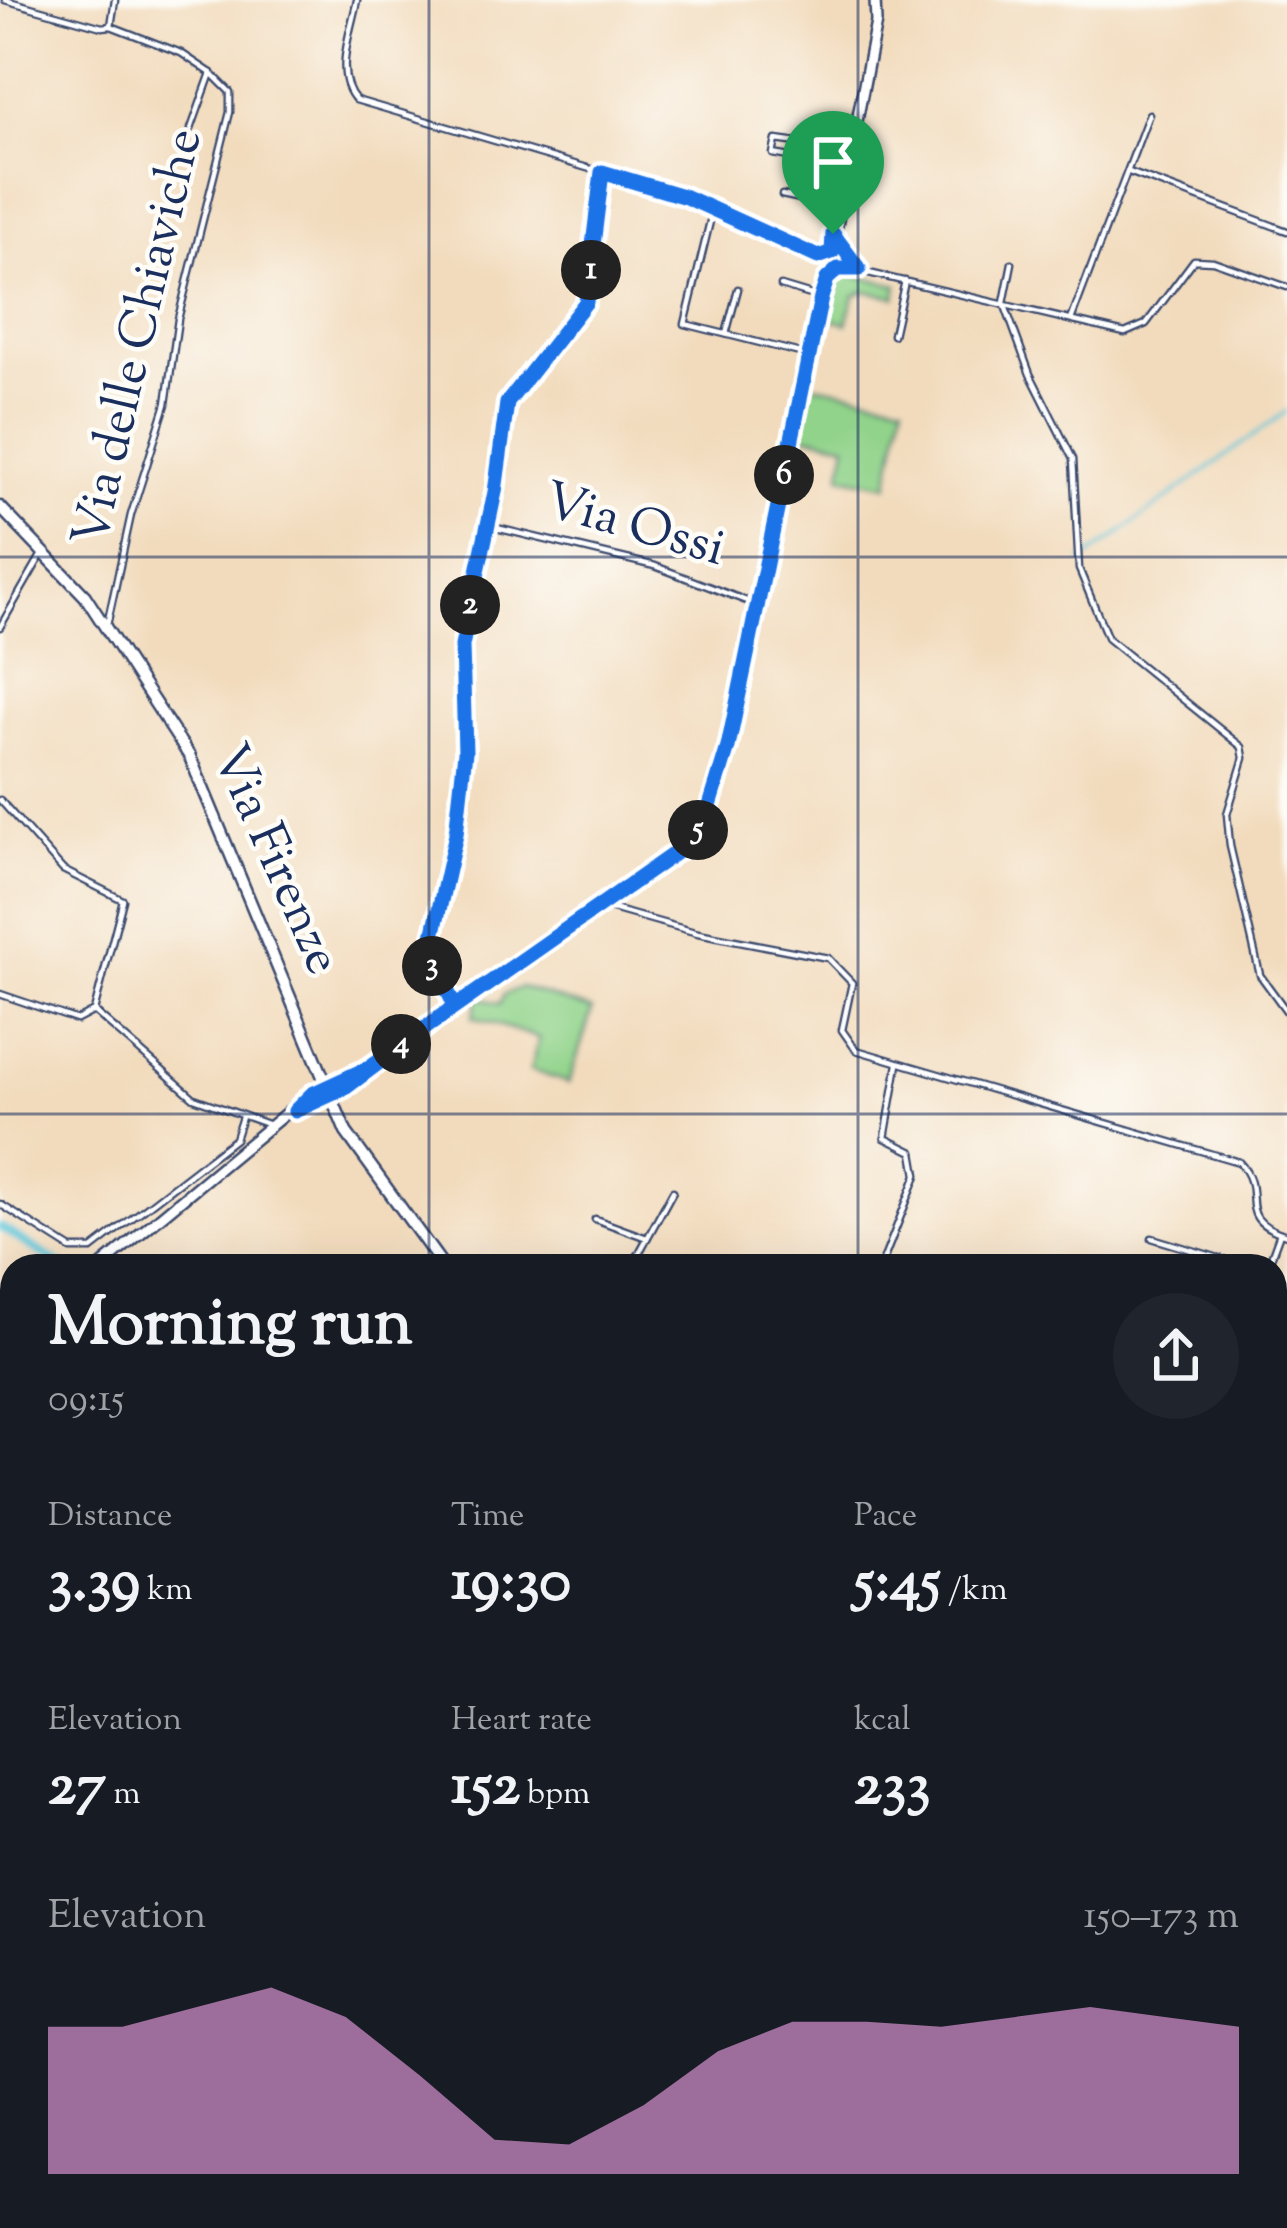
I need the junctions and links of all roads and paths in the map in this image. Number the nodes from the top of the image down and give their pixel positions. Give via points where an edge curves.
1 (5, 0) edge
2 (115, 0) edge
3 (357, 0) edge
4 (875, 0) edge
5 (111, 26) junction
6 (212, 73) junction
7 (1149, 114) dead end
8 (191, 129) dead end
9 (795, 158) dead end
10 (846, 167) junction
11 (602, 172) junction
12 (1127, 172) junction
13 (782, 195) dead end
14 (838, 207) junction
15 (712, 209) junction
16 (1287, 231) edge
17 (835, 260) junction
18 (1012, 262) dead end
19 (905, 281) junction
20 (781, 286) dead end
21 (1287, 287) edge
22 (738, 289) dead end
23 (821, 298) junction
24 (1004, 303) junction
25 (1071, 320) junction
26 (726, 334) junction
27 (893, 335) dead end
28 (808, 355) junction
29 (0, 507) edge
30 (488, 526) junction
31 (45, 550) junction
32 (757, 605) junction
33 (107, 625) junction
34 (0, 627) edge
35 (0, 800) edge
36 (602, 906) junction
37 (0, 994) edge
38 (455, 1006) junction
39 (94, 1011) junction
40 (1287, 1012) edge
41 (319, 1064) junction
42 (898, 1064) junction
43 (336, 1089) junction
44 (313, 1099) junction
45 (242, 1117) junction
46 (276, 1125) junction
47 (346, 1132) junction
48 (673, 1191) dead end
49 (0, 1204) edge
50 (596, 1219) dead end
51 (1283, 1234) edge
52 (647, 1238) junction
53 (1152, 1238) dead end
54 (115, 1254) edge
55 (433, 1254) edge
56 (638, 1254) edge
57 (886, 1254) edge
58 (1205, 1254) edge

1 - 5 street, Via delle Chiaviche
2 - 5 street
3 - 11 street via 344,66 356,100
4 - 10 street
5 - 6 street, Via delle Chiaviche
6 - 8 street, Via delle Chiaviche
6 - 33 street, Via delle Chiaviche via 230,92 230,112
7 - 12 street
9 - 10 street
10 - 14 street
11 - 15 street
11 - 30 street via 586,302 507,403
12 - 16 street
12 - 25 street
13 - 14 street
14 - 17 street
15 - 17 street
15 - 26 street via 685,324
17 - 19 street
17 - 23 street, Via Ossi
18 - 24 street
19 - 24 street
19 - 27 street
20 - 23 street
21 - 25 street via 1194,260 1137,330
22 - 26 street
23 - 28 street, Via Ossi
24 - 25 street
24 - 40 street via 1072,459 1075,548 1099,625 1242,747 1227,814 1230,846 1260,975
26 - 28 street
28 - 32 street, Via Ossi
29 - 31 main road, Via Firenze
30 - 32 street, Via Ossi via 655,566
30 - 38 street via 462,646 465,752 456,834 429,954
31 - 33 main road, Via Firenze
31 - 34 street
32 - 36 street, Via Ossi via 706,819 678,851
33 - 41 main road, Via Firenze via 190,757
35 - 39 street via 63,870 123,900
36 - 38 street, Via Ossi
36 - 42 street via 828,958 851,983 845,1040
37 - 39 street via 76,1021
38 - 43 street, Via Ossi
39 - 45 street via 170,1072 178,1088
41 - 43 main road, Via Firenze
41 - 44 street
42 - 51 street via 1239,1162 1259,1225
42 - 57 street via 885,1138 913,1152 917,1175
43 - 44 street, Via Ossi
43 - 47 main road, Via Firenze
44 - 46 street, Via Ossi
44 - 47 street
45 - 46 street
45 - 49 street via 235,1139 92,1249 71,1249
46 - 54 street, Via Ossi
47 - 55 main road, Via Firenze
48 - 52 street
50 - 52 street
52 - 56 street
53 - 58 street

